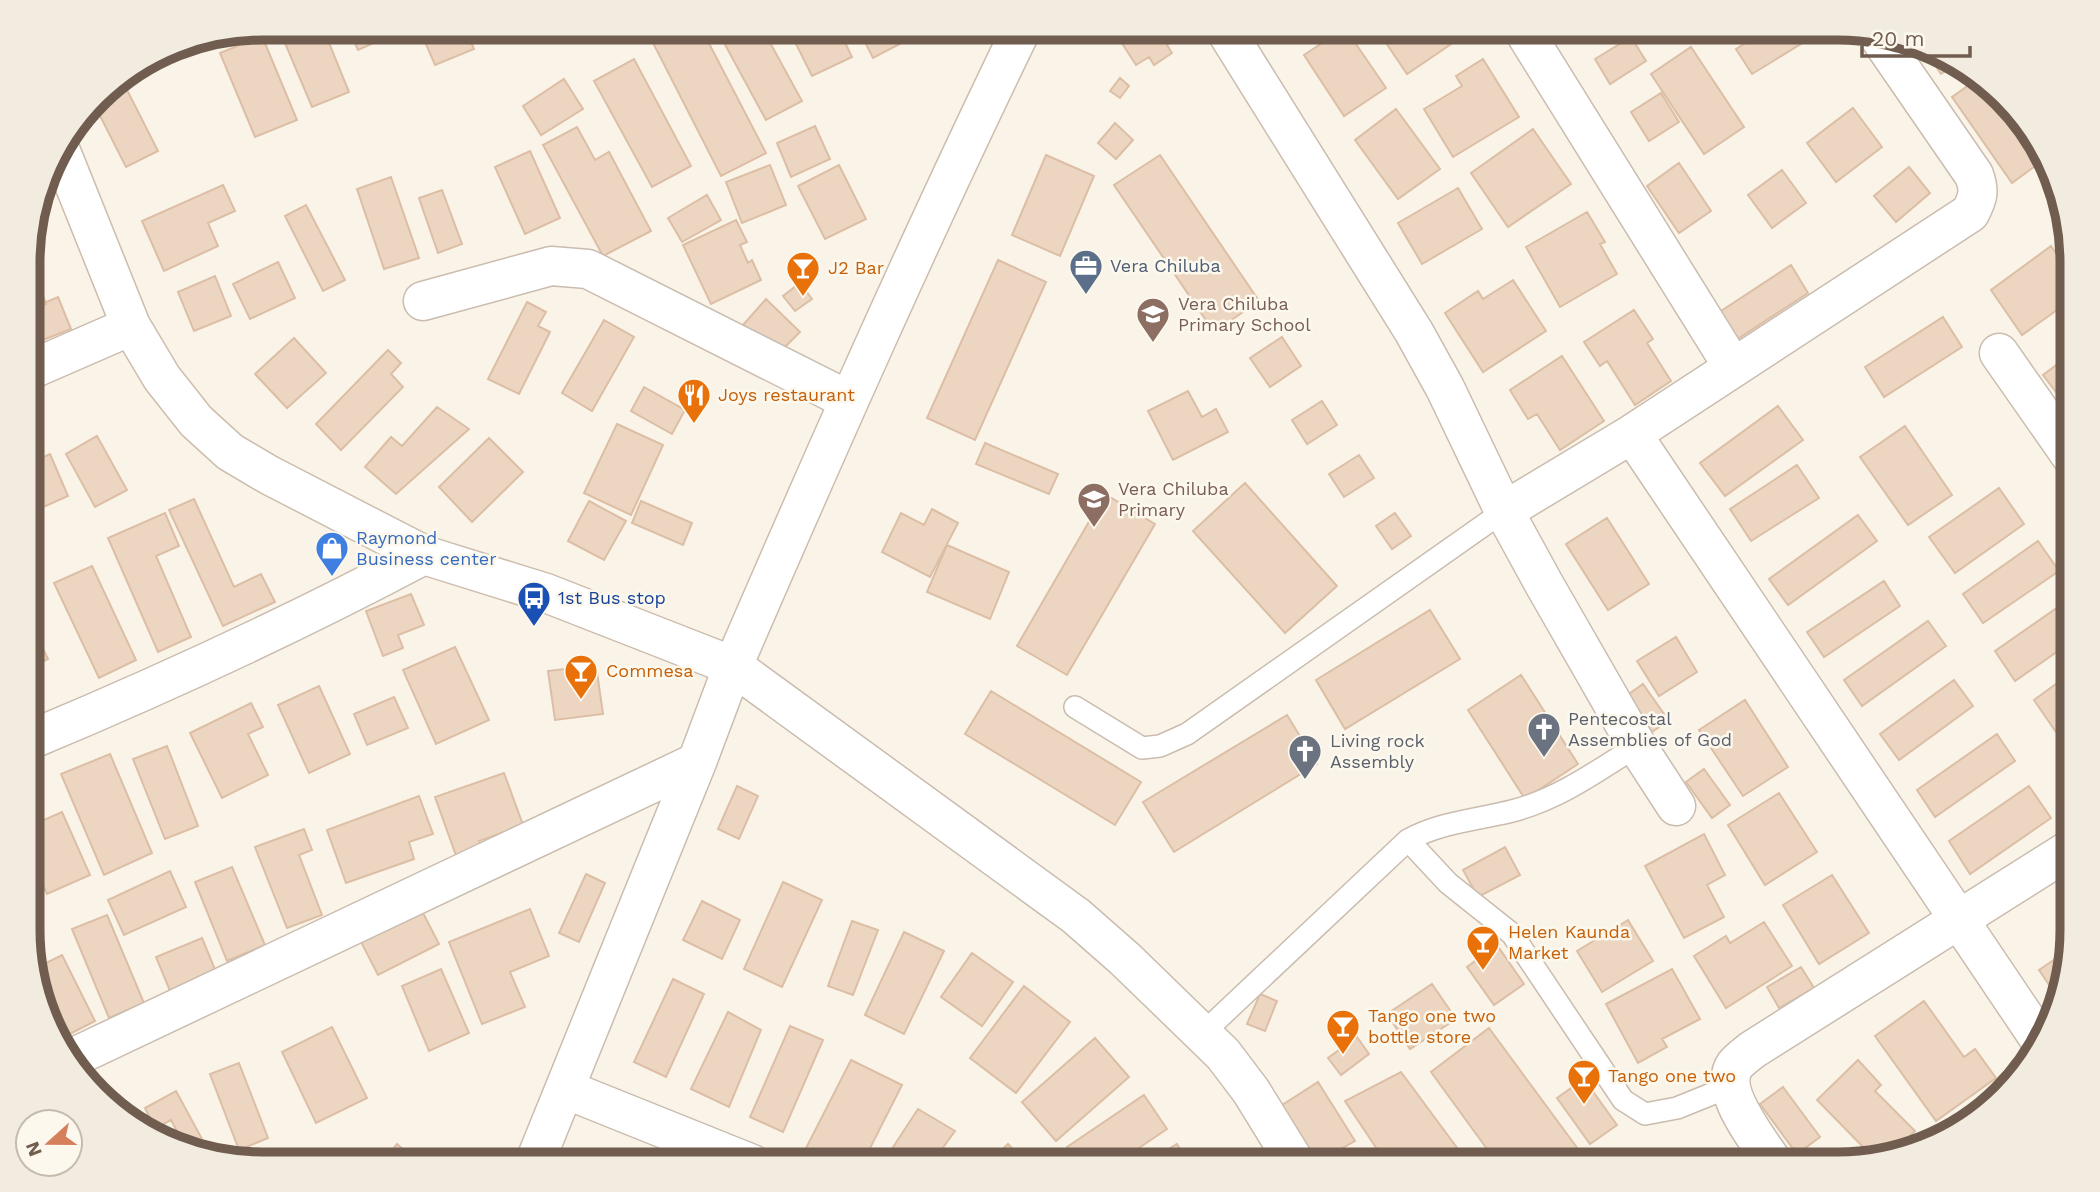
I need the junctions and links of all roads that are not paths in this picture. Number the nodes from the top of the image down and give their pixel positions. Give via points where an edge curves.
1 (1232, 40) edge
2 (1530, 40) edge
3 (1016, 41) edge
4 (1885, 46) edge
5 (65, 161) edge
6 (423, 301) dead end
7 (131, 326) junction
8 (1999, 353) dead end
9 (40, 366) edge
10 (1733, 367) junction
11 (848, 400) junction
12 (1632, 434) junction
13 (2059, 439) edge
14 (1504, 511) junction
15 (424, 555) junction
16 (733, 666) junction
17 (1075, 707) dead end
18 (40, 736) edge
19 (1637, 746) junction
20 (697, 762) junction
21 (1676, 806) dead end
22 (1408, 840) junction
23 (2059, 856) edge
24 (1960, 920) junction
25 (2035, 1032) edge
26 (1203, 1033) junction
27 (79, 1055) edge
28 (1729, 1087) junction
29 (565, 1089) junction
30 (1288, 1151) edge
31 (1766, 1151) edge
32 (539, 1152) edge
33 (721, 1152) edge

1 - 14 street via 1414,332
2 - 10 street
3 - 11 street
4 - 10 street via 1974,175 1977,200 1970,213
5 - 7 street
6 - 11 street via 551,266 588,269
7 - 9 street
7 - 15 street via 162,378 196,421 230,452
8 - 13 street
10 - 12 street
11 - 16 street
12 - 14 street
12 - 24 street
14 - 17 lane via 1187,734 1142,748
14 - 19 street
15 - 16 street via 547,593
15 - 18 street via 140,694
16 - 20 street
16 - 26 street via 1076,916
19 - 21 street
19 - 22 lane via 1562,794 1513,811 1426,830
20 - 27 street
20 - 29 street
22 - 26 lane
22 - 28 lane via 1448,883 1512,934 1622,1100 1645,1114 1677,1108
23 - 24 street
24 - 25 street
24 - 28 street via 1752,1050 1734,1067
26 - 30 street via 1251,1091
28 - 31 street
29 - 32 street
29 - 33 street

